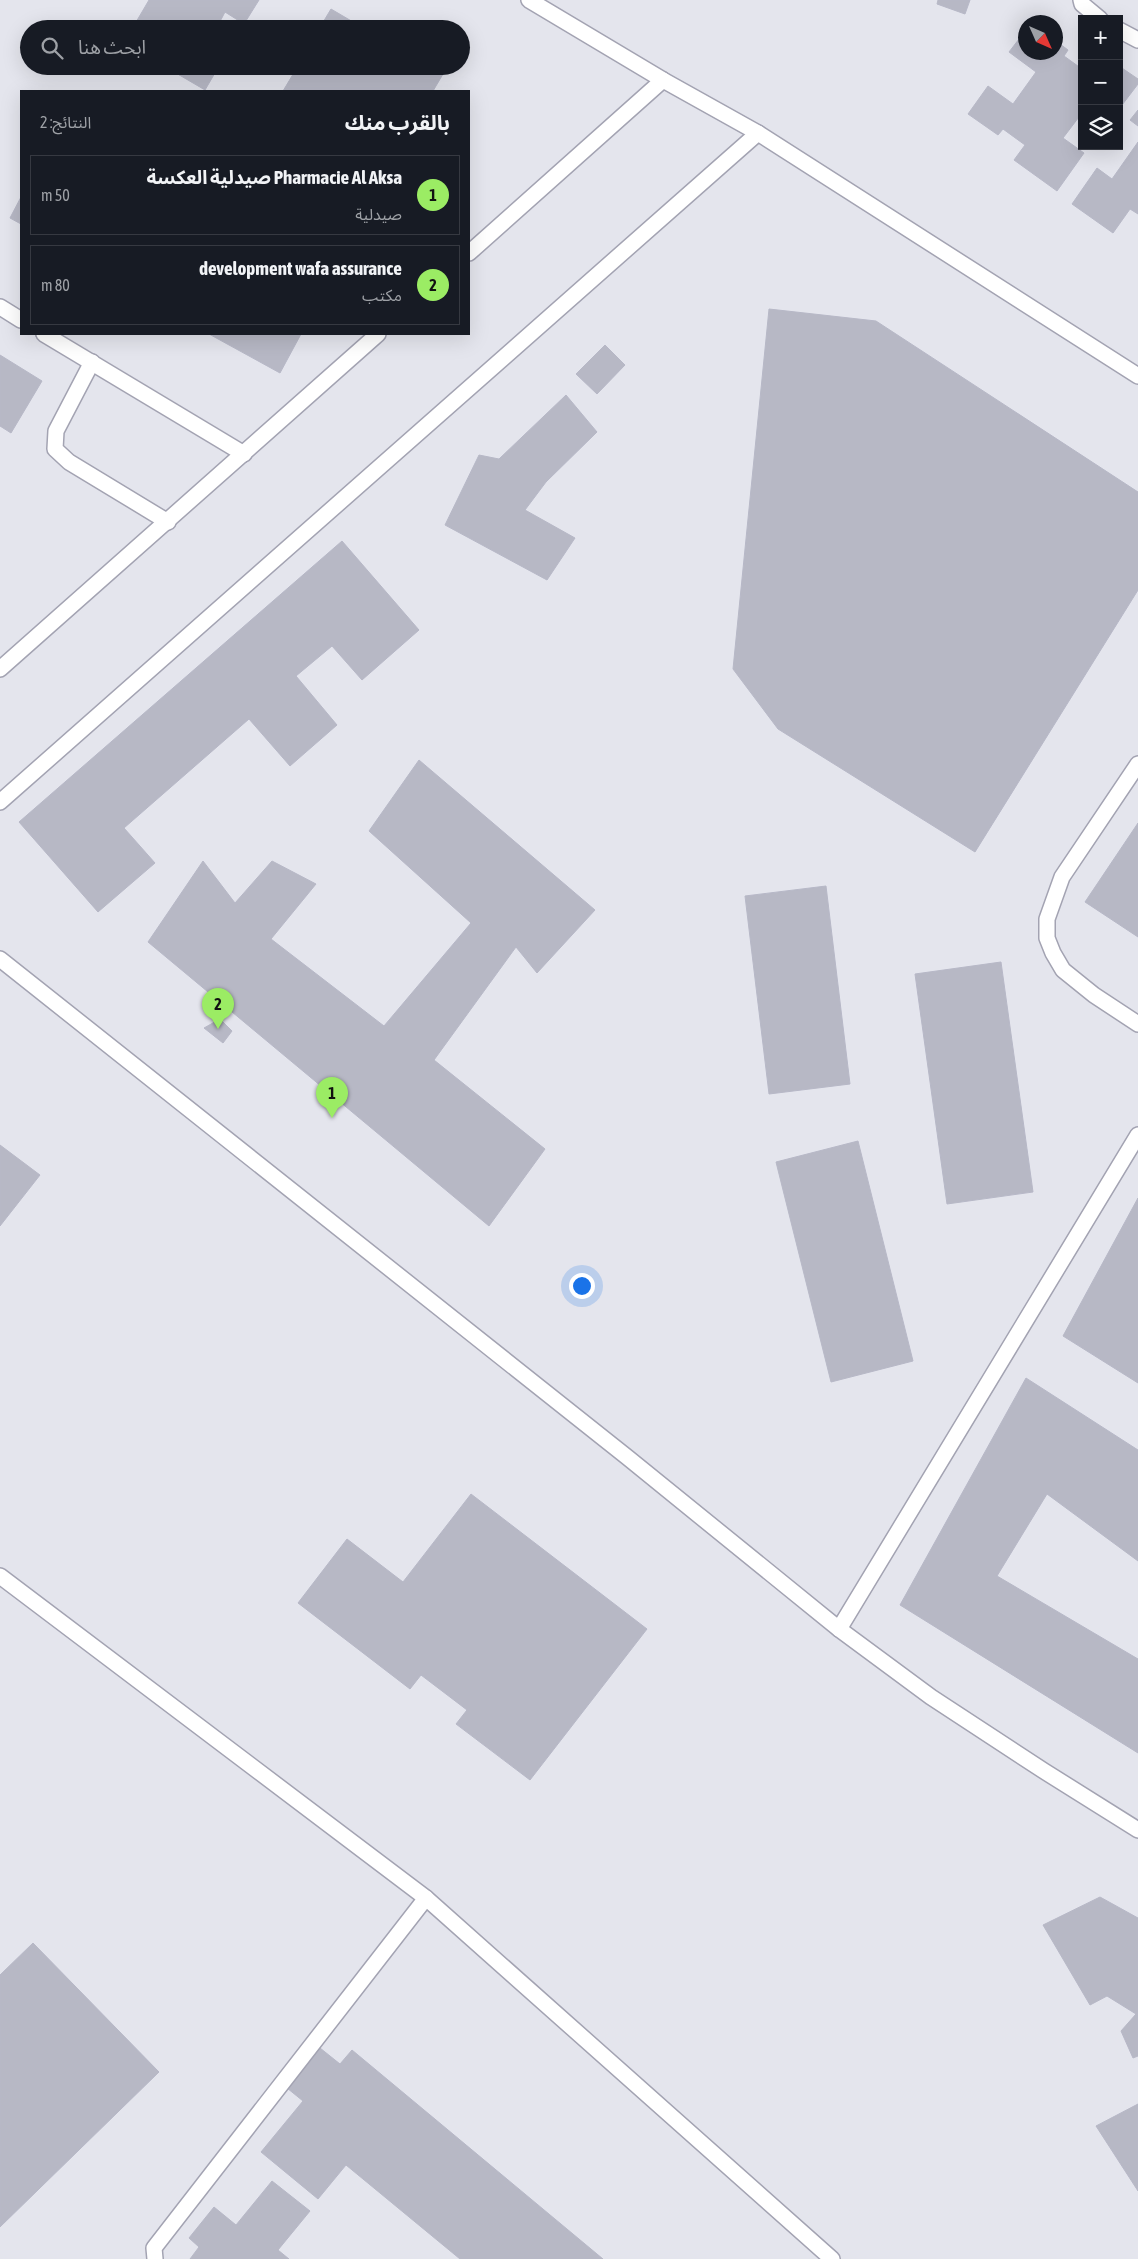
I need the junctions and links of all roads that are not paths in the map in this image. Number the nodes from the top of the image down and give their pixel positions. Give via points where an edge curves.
1 (529, 0) edge
2 (1081, 0) edge
3 (1095, 15) edge
4 (1123, 32) edge
5 (1138, 40) edge
6 (663, 80) junction
7 (758, 133) junction
8 (470, 252) edge
9 (0, 307) edge
10 (20, 319) edge
11 (46, 335) edge
12 (377, 335) edge
13 (92, 362) junction
14 (1138, 376) edge
15 (244, 454) junction
16 (168, 522) junction
17 (0, 668) edge
18 (1138, 764) edge
19 (0, 802) edge
20 (0, 959) edge
21 (1138, 1024) edge
22 (1138, 1135) edge
23 (0, 1576) edge
24 (839, 1629) junction
25 (1138, 1830) edge
26 (426, 1898) junction
27 (155, 2259) edge
28 (832, 2259) edge

1 - 6 street
2 - 3 street
4 - 5 street
6 - 7 street
6 - 8 street
7 - 14 street
7 - 19 street
9 - 10 street
11 - 13 street
12 - 15 street
13 - 15 street
13 - 16 street via 56,431 55,448 69,462
15 - 16 street
16 - 17 street
18 - 21 street via 1062,878 1047,919 1047,938 1063,970
20 - 24 street
22 - 24 street
23 - 26 street
24 - 25 street via 940,1702
26 - 27 street via 154,2248
26 - 28 street

